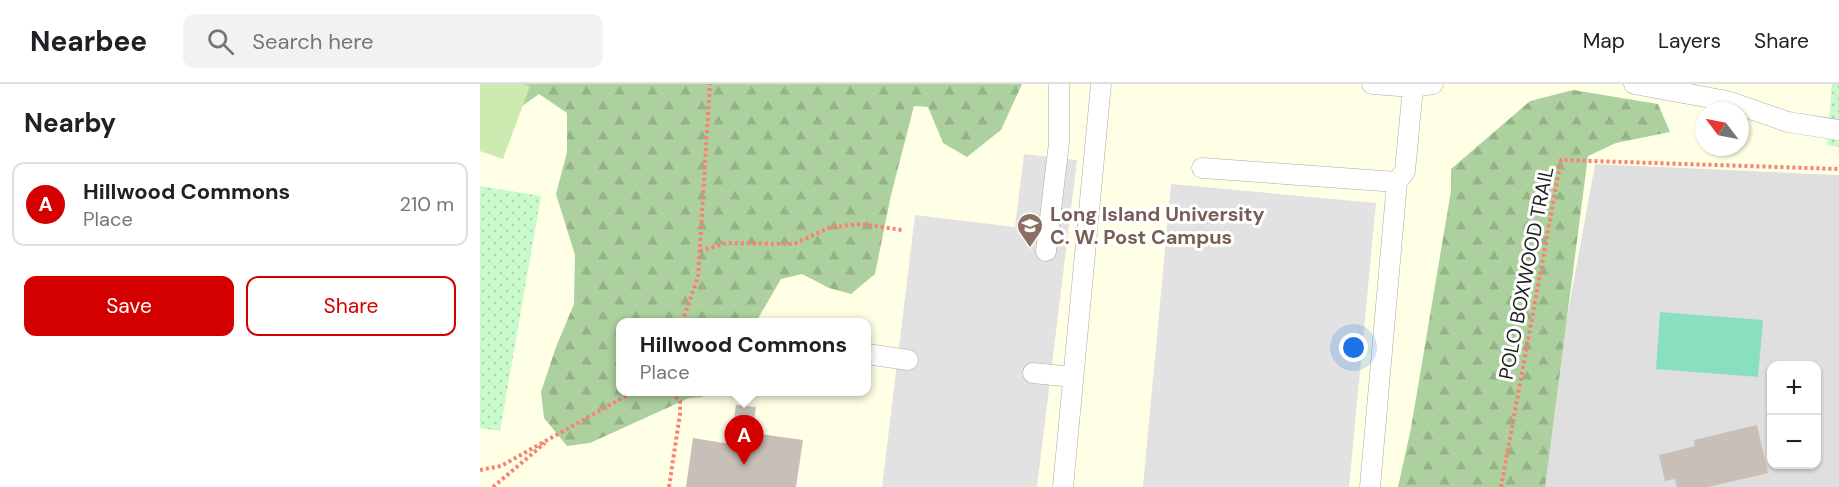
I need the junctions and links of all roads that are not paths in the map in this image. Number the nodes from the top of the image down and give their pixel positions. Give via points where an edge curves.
1 (1059, 84) edge
2 (1101, 84) edge
3 (1372, 84) edge
4 (1433, 84) edge
5 (1634, 84) edge
6 (1413, 87) junction
7 (1839, 130) edge
8 (1202, 168) dead end
9 (1397, 182) junction
10 (1046, 251) dead end
11 (871, 355) edge
12 (908, 360) dead end
13 (1033, 373) dead end
14 (1072, 377) junction
15 (1063, 487) edge
16 (1370, 487) edge

1 - 10 street via 1059,143
2 - 14 street
3 - 6 street
4 - 6 street
5 - 7 street via 1727,102 1788,122
6 - 9 street via 1405,171
8 - 9 street
9 - 16 street
11 - 12 street
13 - 14 street
14 - 15 street

